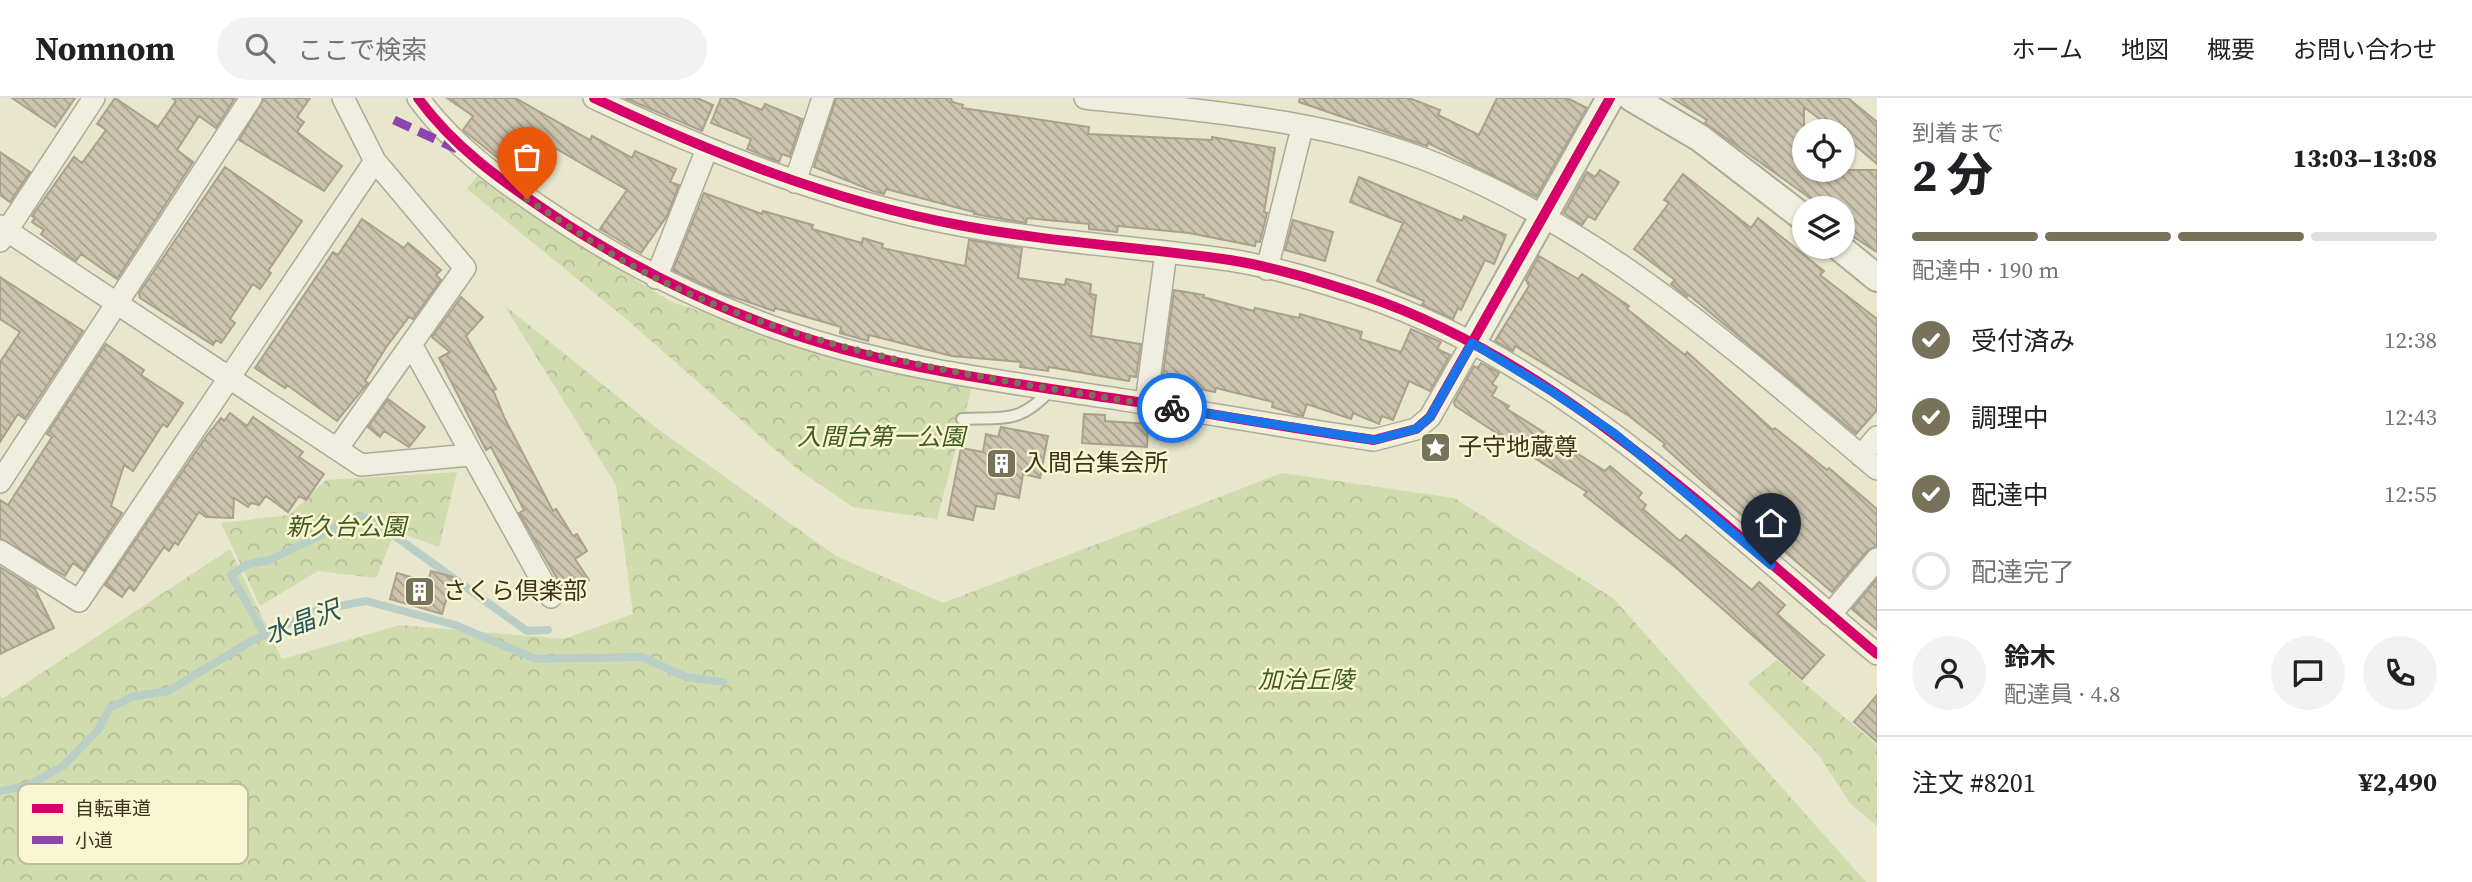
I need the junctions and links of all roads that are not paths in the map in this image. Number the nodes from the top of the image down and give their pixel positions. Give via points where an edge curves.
1 (93, 98) edge
2 (251, 98) edge
3 (343, 98) edge
4 (418, 98) edge
5 (594, 98) edge
6 (823, 98) edge
7 (1085, 98) edge
8 (1609, 98) edge
9 (1632, 98) edge
10 (1232, 106) edge
11 (1301, 128) junction
12 (706, 149) junction
13 (375, 161) junction
14 (795, 182) junction
15 (1792, 209) edge
16 (1545, 216) junction
17 (2, 233) edge
18 (1166, 252) junction
19 (1854, 259) edge
20 (1267, 269) junction
21 (656, 278) junction
22 (1877, 278) edge
23 (117, 304) junction
24 (1472, 343) junction
25 (412, 346) junction
26 (229, 376) junction
27 (1051, 388) junction
28 (1146, 403) junction
29 (962, 419) dead end
30 (1877, 437) edge
31 (337, 449) junction
32 (470, 455) junction
33 (1869, 463) edge
34 (0, 482) edge
35 (0, 551) edge
36 (1877, 559) edge
37 (551, 597) dead end
38 (1830, 615) junction
39 (1877, 654) edge

1 - 17 street
2 - 23 street
3 - 13 street
4 - 21 street via 439,127 505,184 615,257
5 - 12 street
6 - 14 street
7 - 10 street
8 - 16 street
9 - 15 street via 1700,138
10 - 11 street
11 - 16 street via 1369,142 1437,164
11 - 20 street
12 - 14 street
12 - 21 street
13 - 25 street via 465,268
13 - 26 street
14 - 18 street via 960,226
16 - 24 street
16 - 33 street via 1689,312
17 - 23 street
18 - 20 street
18 - 28 street
19 - 22 street
20 - 24 street via 1365,296
21 - 27 street via 774,327 830,344 922,367
23 - 26 street
23 - 34 street
24 - 28 street via 1430,417 1416,429 1374,440
24 - 38 street via 1614,433
25 - 31 street
25 - 32 street
26 - 31 street
26 - 35 street via 79,601
27 - 28 street
27 - 29 lane via 1024,414
30 - 33 street
31 - 32 street via 361,465
32 - 37 street
36 - 38 street
38 - 39 street

